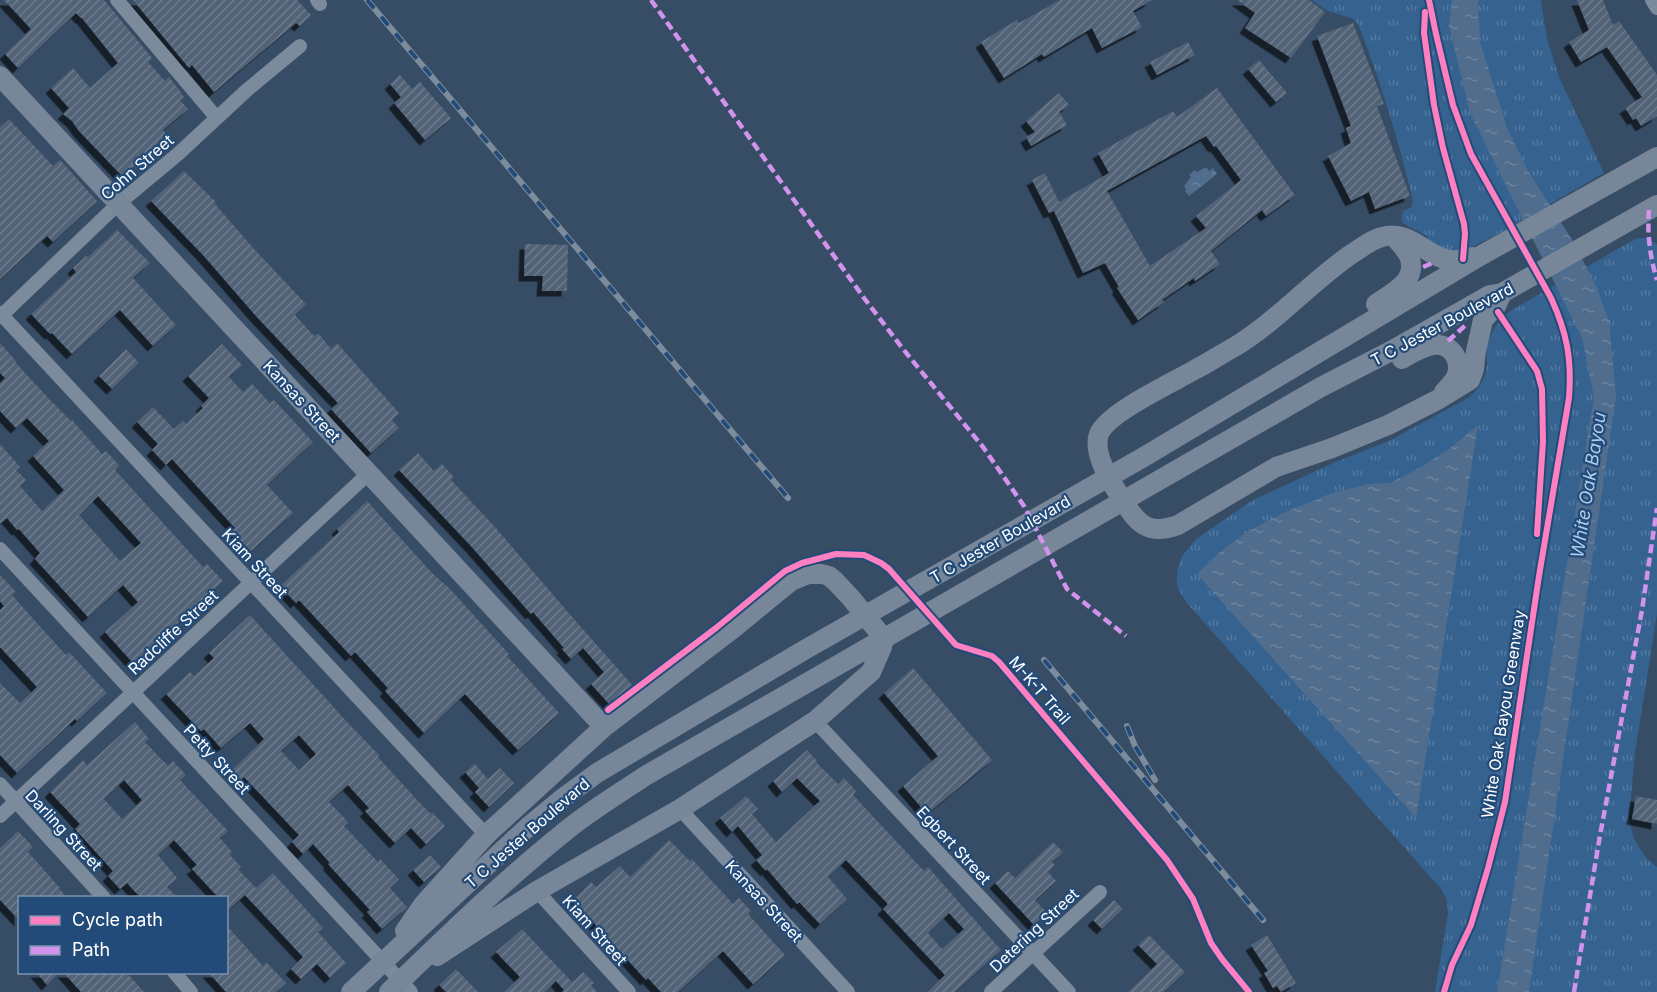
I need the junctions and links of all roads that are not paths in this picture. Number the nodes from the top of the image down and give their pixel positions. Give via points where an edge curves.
1 (117, 0) edge
2 (1652, 0) edge
3 (1657, 8) edge
4 (300, 45) dead end
5 (0, 76) edge
6 (216, 117) junction
7 (1657, 157) edge
8 (118, 204) junction
9 (1657, 206) edge
10 (1394, 236) junction
11 (1480, 256) junction
12 (1503, 293) junction
13 (1, 315) edge
14 (1297, 365) junction
15 (1321, 387) junction
16 (1438, 399) junction
17 (369, 473) junction
18 (0, 549) edge
19 (251, 583) junction
20 (133, 692) junction
21 (815, 721) junction
22 (604, 726) junction
23 (0, 784) edge
24 (16, 801) junction
25 (680, 809) junction
26 (0, 816) edge
27 (486, 835) junction
28 (537, 891) junction
29 (1100, 892) dead end
30 (103, 896) edge
31 (1034, 954) junction
32 (383, 962) junction
33 (176, 974) edge
34 (400, 988) edge
35 (192, 992) edge
36 (351, 992) edge
37 (630, 992) edge
38 (848, 992) edge
39 (991, 992) edge
40 (1069, 992) edge

1 - 6 street
2 - 3 street
4 - 6 street, Cohn Street
5 - 8 main road, Kansas Street
6 - 8 street, Cohn Street
7 - 11 main road, T C Jester Boulevard
8 - 13 street, Cohn Street
8 - 17 main road, Kansas Street
9 - 12 main road, T C Jester Boulevard
10 - 11 main road via 1409,239 1450,260
10 - 14 main road via 1410,257 1407,281
10 - 16 main road via 1370,242 1324,274 1255,334 1107,422 1098,440 1098,456 1135,518 1148,528 1166,530 1276,467 1388,425
11 - 14 main road, T C Jester Boulevard
12 - 15 main road, T C Jester Boulevard via 1490,295
12 - 16 main road via 1483,320 1470,380
13 - 19 street, Kiam Street
14 - 32 main road, T C Jester Boulevard via 597,773 528,828
15 - 16 main road via 1351,382 1435,344 1453,350 1458,369
15 - 34 main road, T C Jester Boulevard via 597,807 446,936
17 - 19 street, Radcliffe Street
17 - 22 main road, Kansas Street
18 - 20 street, Petty Street
19 - 20 street, Radcliffe Street
19 - 27 street, Kiam Street
20 - 24 street, Radcliffe Street
20 - 32 street, Petty Street
21 - 22 main road via 871,672 883,642 835,581 822,574 790,581
21 - 25 main road
21 - 31 street, Egbert Street
22 - 27 main road
23 - 24 street, Darling Street
24 - 26 street, Radcliffe Street
24 - 30 street, Darling Street
25 - 28 main road
25 - 38 street, Kansas Street
27 - 32 main road via 423,905
28 - 34 main road
28 - 37 street, Kiam Street
29 - 31 street, Detering Street
31 - 39 street, Detering Street
31 - 40 street, Egbert Street
32 - 34 street, Petty Street
32 - 36 main road, T C Jester Boulevard
33 - 35 street

